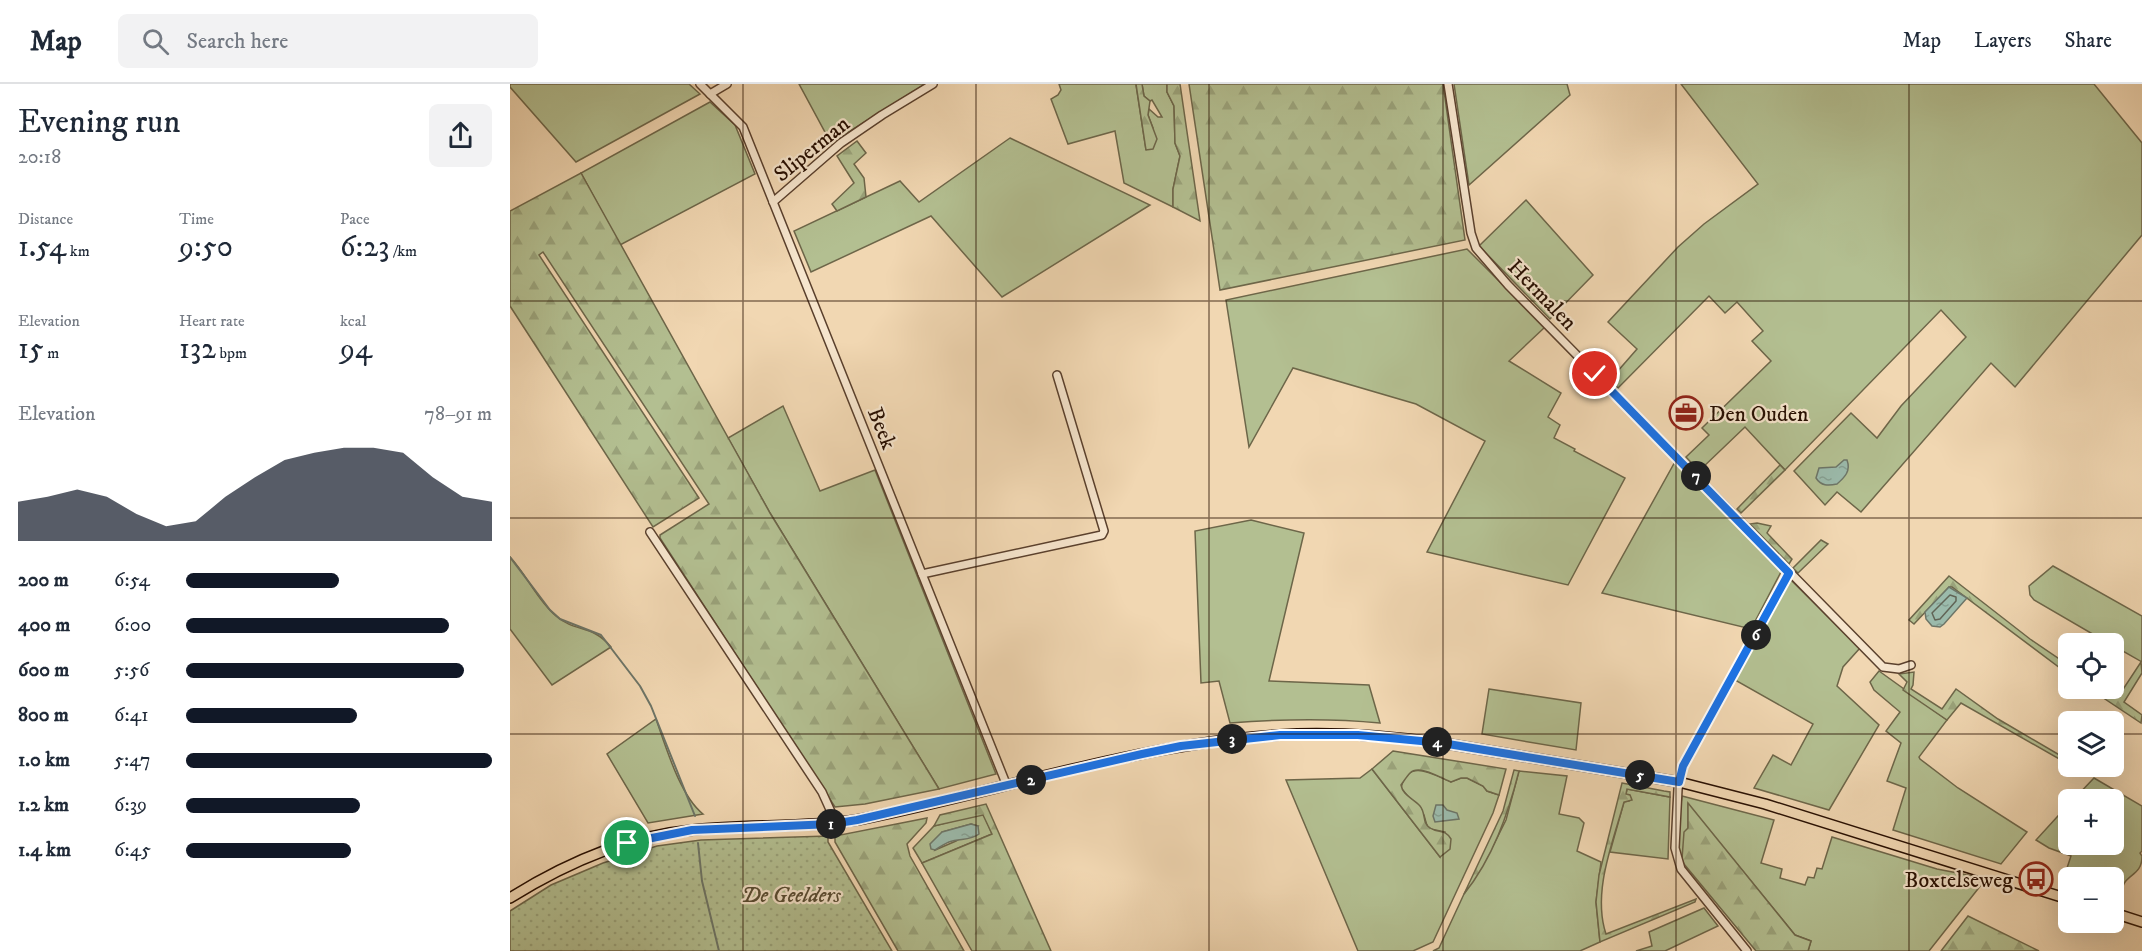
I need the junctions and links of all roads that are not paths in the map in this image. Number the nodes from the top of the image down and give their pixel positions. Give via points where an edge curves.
1 (700, 84) edge
2 (727, 84) edge
3 (933, 84) edge
4 (1449, 84) edge
5 (710, 94) junction
6 (773, 202) junction
7 (1057, 375) dead end
8 (650, 532) dead end
9 (1789, 573) junction
10 (922, 574) junction
11 (1911, 665) dead end
12 (1679, 782) junction
13 (1007, 786) junction
14 (831, 828) junction
15 (2058, 896) edge
16 (510, 898) edge
17 (2124, 916) edge
18 (2142, 922) edge
19 (1747, 951) edge

1 - 5 street, Beek
2 - 5 street
3 - 6 street, Sliperman via 841,143
4 - 9 street, Hermalen via 1476,248
5 - 6 street, Beek via 743,127
6 - 10 street, Beek
7 - 10 street via 1104,531 1102,535
8 - 14 street via 822,792 832,814
9 - 11 street, Hermalen via 1883,666 1899,669
9 - 12 street via 1683,766
10 - 13 street, Beek
12 - 13 main road via 1442,743 1324,734 1181,746
12 - 15 main road via 1765,804
12 - 19 street via 1676,858
13 - 14 main road
14 - 16 main road via 692,830 635,840 562,867
17 - 18 main road

